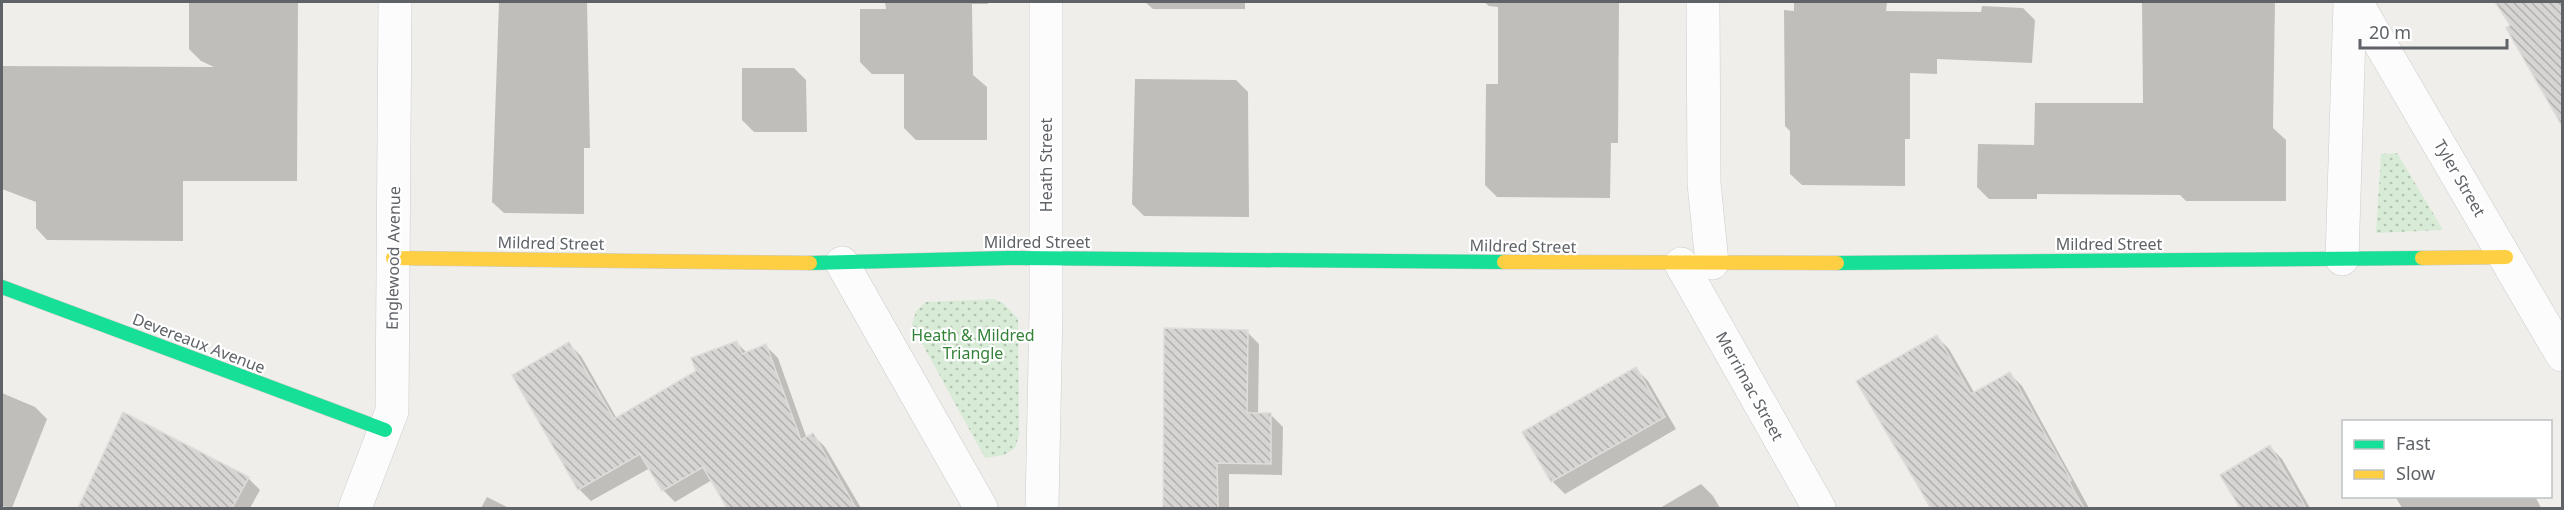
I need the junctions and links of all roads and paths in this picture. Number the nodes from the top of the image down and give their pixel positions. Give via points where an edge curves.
1 (395, 2) edge
2 (1046, 2) edge
3 (1703, 2) edge
4 (2350, 2) edge
5 (2356, 2) edge
6 (2506, 257) junction
7 (393, 258) junction
8 (1046, 259) junction
9 (2342, 259) junction
10 (842, 263) junction
11 (1696, 264) junction
12 (2, 287) edge
13 (2562, 355) edge
14 (385, 430) junction
15 (355, 508) edge
16 (981, 508) edge
17 (1042, 508) edge
18 (1819, 508) edge

1 - 7 street, Englewood Avenue
2 - 8 street, Heath Street
3 - 11 street, Merrimac Street via 1704,183
4 - 9 street
5 - 6 street, Tyler Street
6 - 9 street, Mildred Street
6 - 13 street, Tyler Street
7 - 10 street, Mildred Street
7 - 14 street, Englewood Avenue via 392,411
8 - 10 street, Mildred Street
8 - 11 street, Mildred Street
8 - 17 street, Heath Street
9 - 11 street, Mildred Street
10 - 16 street
11 - 18 street, Merrimac Street
12 - 14 street, Devereaux Avenue
14 - 15 street, Englewood Avenue

